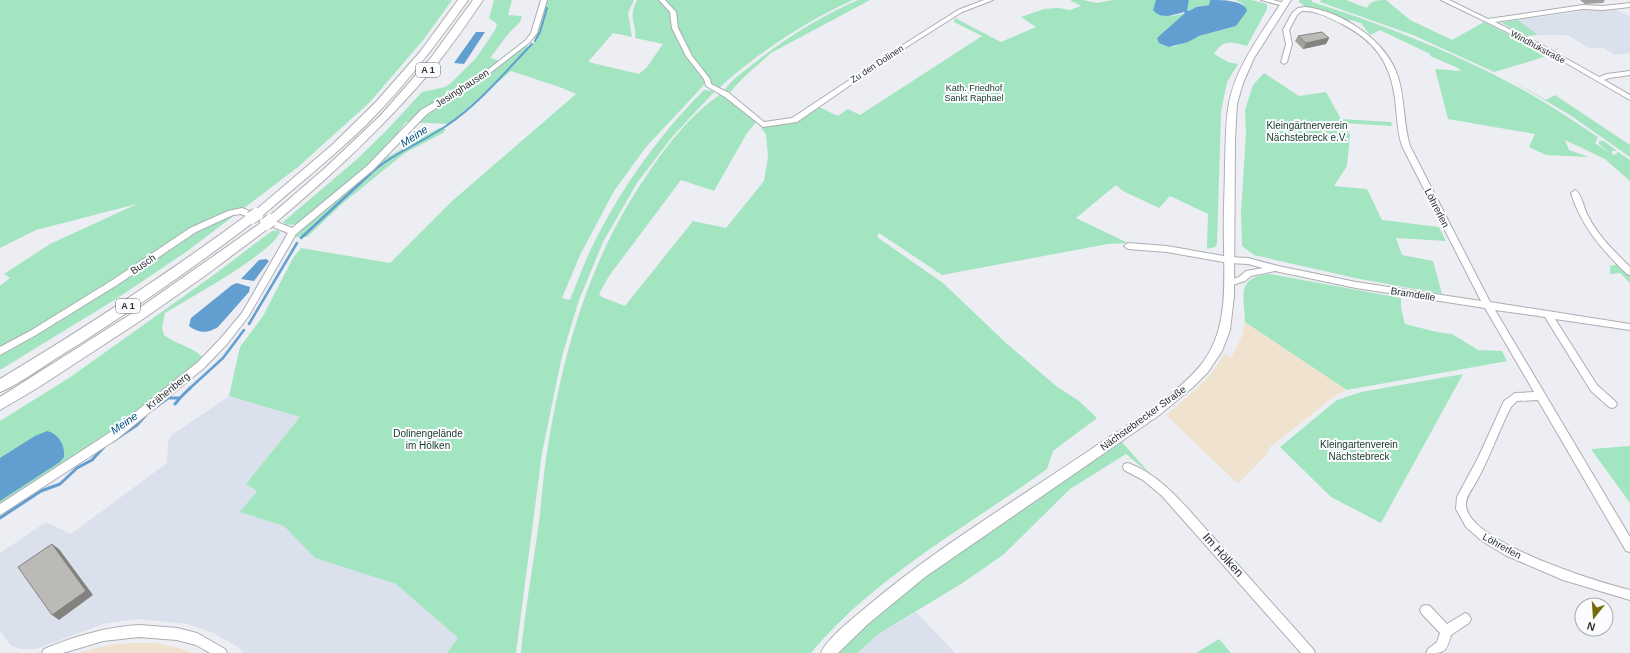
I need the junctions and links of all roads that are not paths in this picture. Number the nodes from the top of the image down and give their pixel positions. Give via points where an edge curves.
1 (463, 0) edge
2 (478, 0) edge
3 (544, 0) edge
4 (662, 0) edge
5 (990, 0) edge
6 (1264, 0) edge
7 (1444, 0) edge
8 (1286, 1) edge
9 (1630, 5) edge
10 (1487, 21) junction
11 (1284, 62) dead end
12 (1630, 73) edge
13 (1598, 80) junction
14 (1630, 98) edge
15 (1575, 193) dead end
16 (293, 232) junction
17 (1128, 246) dead end
18 (1228, 260) junction
19 (1278, 269) junction
20 (1266, 270) junction
21 (1630, 272) edge
22 (1229, 283) junction
23 (1487, 306) junction
24 (1548, 315) junction
25 (1630, 327) edge
26 (0, 351) edge
27 (0, 386) edge
28 (1542, 396) junction
29 (0, 404) edge
30 (1612, 404) dead end
31 (1128, 468) dead end
32 (0, 510) edge
33 (1630, 547) edge
34 (1630, 595) edge
35 (1426, 610) dead end
36 (1465, 619) dead end
37 (1446, 631) junction
38 (48, 653) edge
39 (221, 653) edge
40 (828, 653) edge
41 (1309, 653) edge
42 (1432, 653) edge

1 - 27 highway, A 1 via 425,53 382,102 319,162 202,256 129,306
2 - 29 highway, A 1 via 442,53 398,103 328,172 269,222 156,305
3 - 16 street, Jesinghausen via 534,33 528,41 483,76 424,112 370,168
4 - 5 street, Zu den Dolinen via 672,12 675,28 708,85 727,95 764,125 794,120 960,11
6 - 8 street
7 - 10 street, Windhukstraße
8 - 18 main road, Nächstebrecker Straße via 1246,67 1235,96 1231,125
9 - 10 street via 1583,8
10 - 13 street, Windhukstraße via 1542,47
11 - 23 street, Löhrerlen via 1289,44 1286,30 1296,11 1300,9 1344,23 1378,48 1395,78 1400,124 1406,146
12 - 13 street
13 - 14 street, Windhukstraße
15 - 21 street via 1583,214 1594,232
16 - 26 street, Busch via 242,211 231,213 193,230 114,283
16 - 32 street, Krähenberg via 245,315 224,341 200,364 113,436
17 - 18 street, Bramdelle via 1167,249
18 - 19 street, Bramdelle via 1248,261
18 - 20 street, Bramdelle
18 - 22 main road, Nächstebrecker Straße
19 - 20 street, Bramdelle
19 - 23 street, Bramdelle via 1356,285
20 - 22 street, Bramdelle via 1249,273 1242,279
22 - 40 main road, Nächstebrecker Straße via 1223,336 1199,375 1178,394 1126,432 960,544 903,586 866,616
23 - 24 street, Bramdelle
23 - 28 street, Löhrerlen
24 - 25 street, Bramdelle
24 - 30 street via 1594,388
28 - 33 street, Löhrerlen
28 - 34 street, Löhrerlen via 1515,397 1507,404 1479,468 1464,493 1461,508 1470,525 1488,539 1532,562 1589,584
31 - 41 street, Im Hölken via 1147,477 1166,493
35 - 37 street
36 - 37 street
37 - 42 street via 1442,646
38 - 39 street via 90,637 128,631 162,632 198,640

